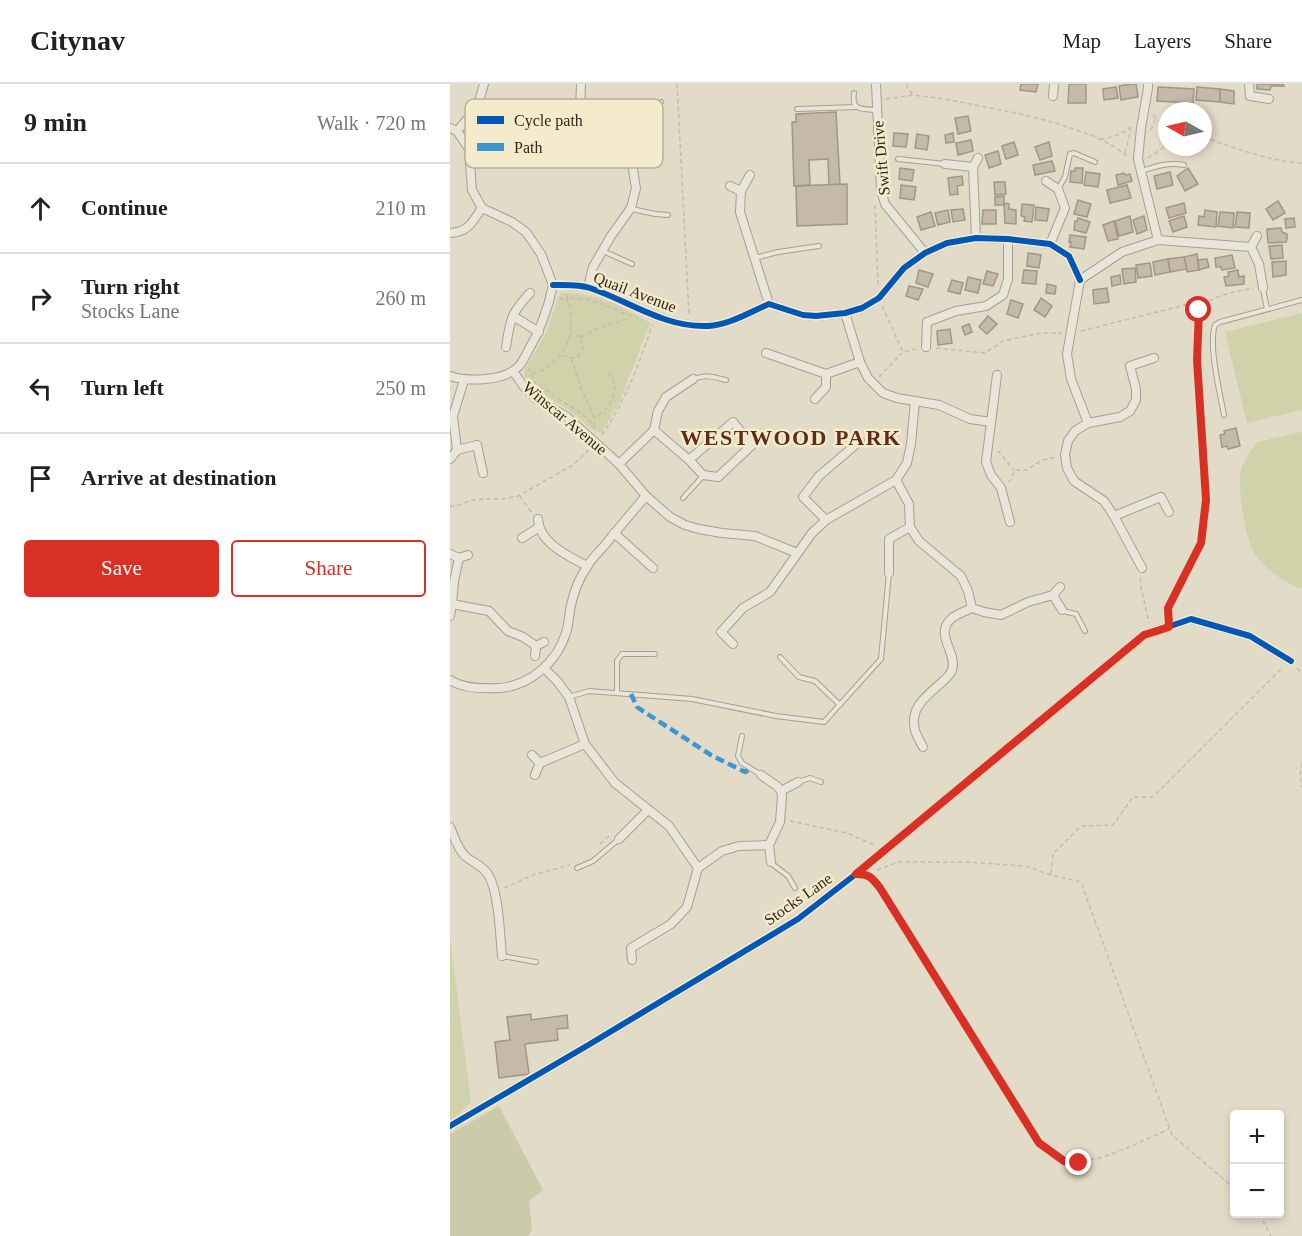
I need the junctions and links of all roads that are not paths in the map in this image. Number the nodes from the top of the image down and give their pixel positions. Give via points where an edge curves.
1 (483, 84) edge
2 (876, 84) edge
3 (1054, 84) edge
4 (1148, 84) edge
5 (1249, 84) edge
6 (854, 93) dead end
7 (1053, 96) dead end
8 (479, 99) edge
9 (1269, 99) dead end
10 (877, 105) junction
11 (857, 107) junction
12 (797, 110) dead end
13 (454, 129) edge
14 (465, 144) edge
15 (978, 158) dead end
16 (898, 159) dead end
17 (1095, 162) dead end
18 (945, 164) joint
19 (1184, 165) dead end
20 (1140, 166) junction
21 (973, 167) junction
22 (470, 168) edge
23 (633, 168) edge
24 (750, 175) dead end
25 (1046, 181) dead end
26 (730, 186) dead end
27 (1058, 189) junction
28 (741, 191) junction
29 (482, 208) junction
30 (631, 208) junction
31 (668, 215) dead end
32 (450, 232) edge
33 (1257, 236) dead end
34 (976, 238) junction
35 (1008, 238) junction
36 (1158, 240) junction
37 (1050, 244) junction
38 (819, 246) dead end
39 (1251, 247) junction
40 (602, 251) junction
41 (925, 253) junction
42 (754, 258) junction
43 (632, 264) dead end
44 (1080, 280) junction
45 (553, 285) junction
46 (1263, 286) joint
47 (588, 287) junction
48 (530, 293) dead end
49 (1302, 300) edge
50 (769, 304) junction
51 (1266, 309) junction
52 (845, 313) junction
53 (513, 316) junction
54 (539, 332) junction
55 (506, 347) dead end
56 (926, 347) road end
57 (766, 353) dead end
58 (1154, 358) dead end
59 (860, 362) junction
60 (513, 371) junction
61 (826, 374) junction
62 (997, 375) dead end
63 (450, 376) edge
64 (693, 379) joint
65 (464, 380) junction
66 (726, 380) dead end
67 (815, 399) dead end
68 (915, 401) junction
69 (1224, 415) dead end
70 (991, 422) junction
71 (1088, 423) junction
72 (654, 430) junction
73 (860, 441) dead end
74 (457, 450) junction
75 (450, 459) edge
76 (689, 460) junction
77 (619, 464) junction
78 (483, 472) dead end
79 (703, 475) junction
80 (896, 480) junction
81 (646, 496) junction
82 (683, 498) dead end
83 (1169, 512) dead end
84 (1114, 516) junction
85 (826, 519) junction
86 (1010, 522) dead end
87 (910, 526) junction
88 (614, 533) junction
89 (522, 538) dead end
90 (450, 554) edge
91 (797, 554) junction
92 (587, 566) junction
93 (653, 568) dead end
94 (1142, 568) road end
95 (889, 573) joint
96 (1060, 587) dead end
97 (1053, 595) junction
98 (452, 604) junction
99 (972, 608) junction
100 (1062, 610) joint
101 (450, 616) edge
102 (1085, 631) dead end
103 (733, 644) dead end
104 (538, 648) dead end
105 (656, 654) dead end
106 (780, 657) dead end
107 (1291, 661) road end
108 (544, 668) junction
109 (450, 680) edge
110 (617, 693) junction
111 (569, 697) junction
112 (840, 705) junction
113 (742, 736) dead end
114 (585, 744) junction
115 (923, 747) dead end
116 (532, 755) dead end
117 (540, 764) junction
118 (535, 775) dead end
119 (761, 775) joint
120 (798, 782) joint
121 (821, 782) dead end
122 (781, 791) junction
123 (648, 810) junction
124 (450, 826) edge
125 (619, 839) joint
126 (769, 845) junction
127 (771, 862) joint
128 (577, 868) dead end
129 (698, 868) junction
130 (795, 888) dead end
131 (502, 956) joint
132 (632, 960) dead end
133 (536, 962) dead end
134 (450, 1126) edge

1 - 8 street
2 - 10 street, Swift Drive
3 - 7 street
4 - 20 street
5 - 9 street via 1250,96
6 - 11 lane via 852,101
10 - 11 lane
10 - 41 street, Swift Drive via 885,204
11 - 12 lane
13 - 14 street
15 - 21 street
16 - 18 lane
17 - 27 lane via 1070,154
18 - 21 street
19 - 20 lane
20 - 36 street
21 - 34 street
22 - 29 street via 472,190
23 - 30 street via 636,188
24 - 28 street
25 - 27 street
26 - 28 street
27 - 37 street via 1065,208
28 - 42 street via 740,212
29 - 32 street via 470,225 460,232
29 - 45 street via 526,232 541,254
30 - 31 lane
30 - 40 street
33 - 39 street
34 - 35 street
34 - 41 street via 947,243
35 - 37 street
35 - 56 street via 1008,279 1003,295 986,306 956,311 927,322
36 - 39 street
36 - 44 street via 1122,252
37 - 44 street via 1069,256
38 - 42 lane
39 - 46 street
40 - 43 lane
40 - 47 street
41 - 52 street via 904,268 879,298
42 - 50 street
44 - 71 street via 1067,354 1071,379
45 - 47 street, Quail Avenue
45 - 54 street, Winscar Avenue
46 - 51 lane
47 - 50 street, Quail Avenue via 663,319 689,325 726,322
48 - 53 street
49 - 51 lane
50 - 52 street via 802,315
51 - 69 lane via 1215,325 1212,337
52 - 59 street
53 - 54 street
53 - 55 street
54 - 60 street, Winscar Avenue
57 - 61 street
58 - 71 street via 1130,366 1136,389 1130,411 1120,417
59 - 61 street
59 - 68 street via 868,378 883,393
60 - 65 street, Winscar Avenue via 489,379
60 - 77 street, Winscar Avenue via 537,399 598,439
61 - 67 street via 826,387
62 - 70 street
63 - 65 street, Winscar Avenue
64 - 66 lane via 709,375
64 - 72 street via 666,397
65 - 74 street via 453,416
68 - 70 street
68 - 80 street via 907,463
70 - 86 street via 986,462 1000,488
71 - 84 street via 1068,441 1067,468 1074,481 1104,501
72 - 76 street
72 - 77 street
73 - 85 street via 819,476 803,497
74 - 75 street
74 - 78 street via 477,445
76 - 79 street
76 - 79 street via 734,422 752,445 718,477
77 - 81 street, Winscar Avenue
79 - 82 lane
80 - 85 street
80 - 87 street via 909,504
81 - 88 street
81 - 91 street, Winscar Avenue via 685,525 755,536
83 - 84 street via 1161,497
84 - 94 street
85 - 91 street
87 - 95 street via 889,539
87 - 99 street via 919,541 961,576
88 - 92 street
88 - 93 street
89 - 92 street via 538,523 548,540
90 - 98 street via 464,557 454,581
91 - 103 street via 770,591 743,608 721,632
92 - 108 street via 574,593 561,645
95 - 112 lane via 881,659
96 - 97 street
97 - 99 street via 1002,615
97 - 100 street
98 - 101 street
98 - 104 street via 489,611 508,631
99 - 115 street via 950,619 945,628 952,670 922,699 915,712 914,729
100 - 102 lane via 1076,614
105 - 110 lane via 622,654 617,661
106 - 112 lane via 800,677 815,681
107 - 134 street, Stocks Lane via 1250,636 1191,619 1144,635 798,919
108 - 109 street via 534,677 507,687 486,689
108 - 111 street
110 - 111 lane via 589,691
110 - 112 lane via 692,699 824,722
111 - 114 street
113 - 119 lane via 738,756
114 - 117 street
114 - 123 street via 615,783
116 - 117 street
117 - 118 street
119 - 122 street
120 - 121 lane via 810,778
120 - 122 street
122 - 126 street via 780,819
123 - 125 street
123 - 129 street via 669,826
124 - 131 street via 465,855 488,874 494,891
125 - 128 lane via 593,861
126 - 127 street
126 - 129 street via 722,851
127 - 130 lane
129 - 132 street via 687,908 671,924 627,946
131 - 133 lane

